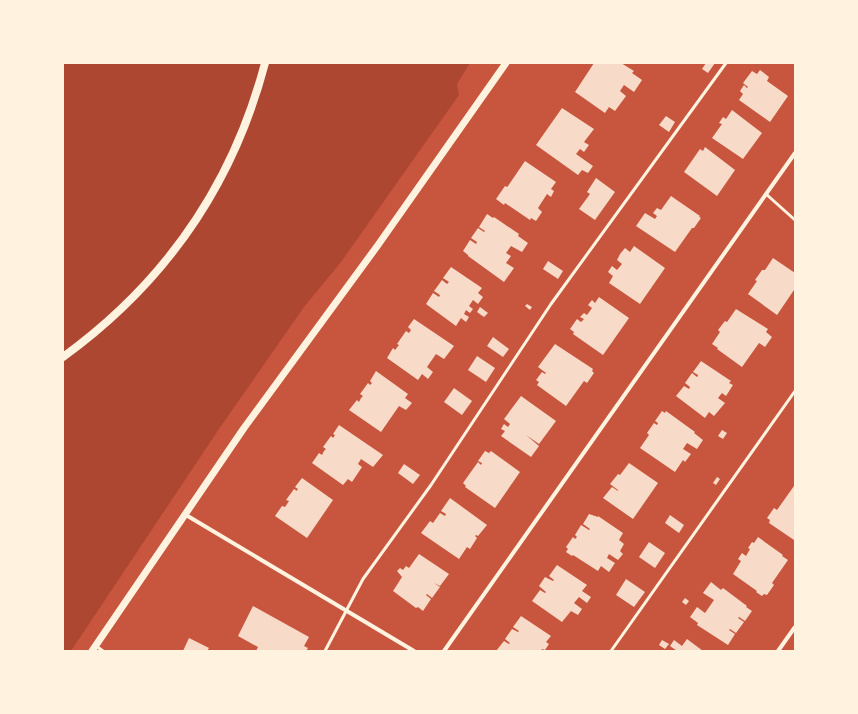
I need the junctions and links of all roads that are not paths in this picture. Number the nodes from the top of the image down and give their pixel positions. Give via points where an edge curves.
1 (265, 63) edge
2 (506, 63) edge
3 (726, 63) edge
4 (795, 153) edge
5 (766, 194) junction
6 (795, 220) edge
7 (63, 357) edge
8 (795, 391) edge
9 (186, 515) junction
10 (346, 611) junction
11 (795, 627) edge
12 (94, 648) edge
13 (103, 651) edge
14 (325, 651) edge
15 (414, 651) edge
16 (444, 651) edge
17 (611, 651) edge
18 (778, 651) edge

1 - 7 main road via 252,107 233,155 190,230 170,257 132,299 94,335
2 - 9 street via 378,245 244,428
3 - 10 lane via 551,304 431,485 363,579
4 - 5 street
5 - 6 lane
5 - 16 street
8 - 17 lane
9 - 10 street
9 - 12 street
10 - 14 lane
10 - 15 street
11 - 18 street
12 - 13 lane

